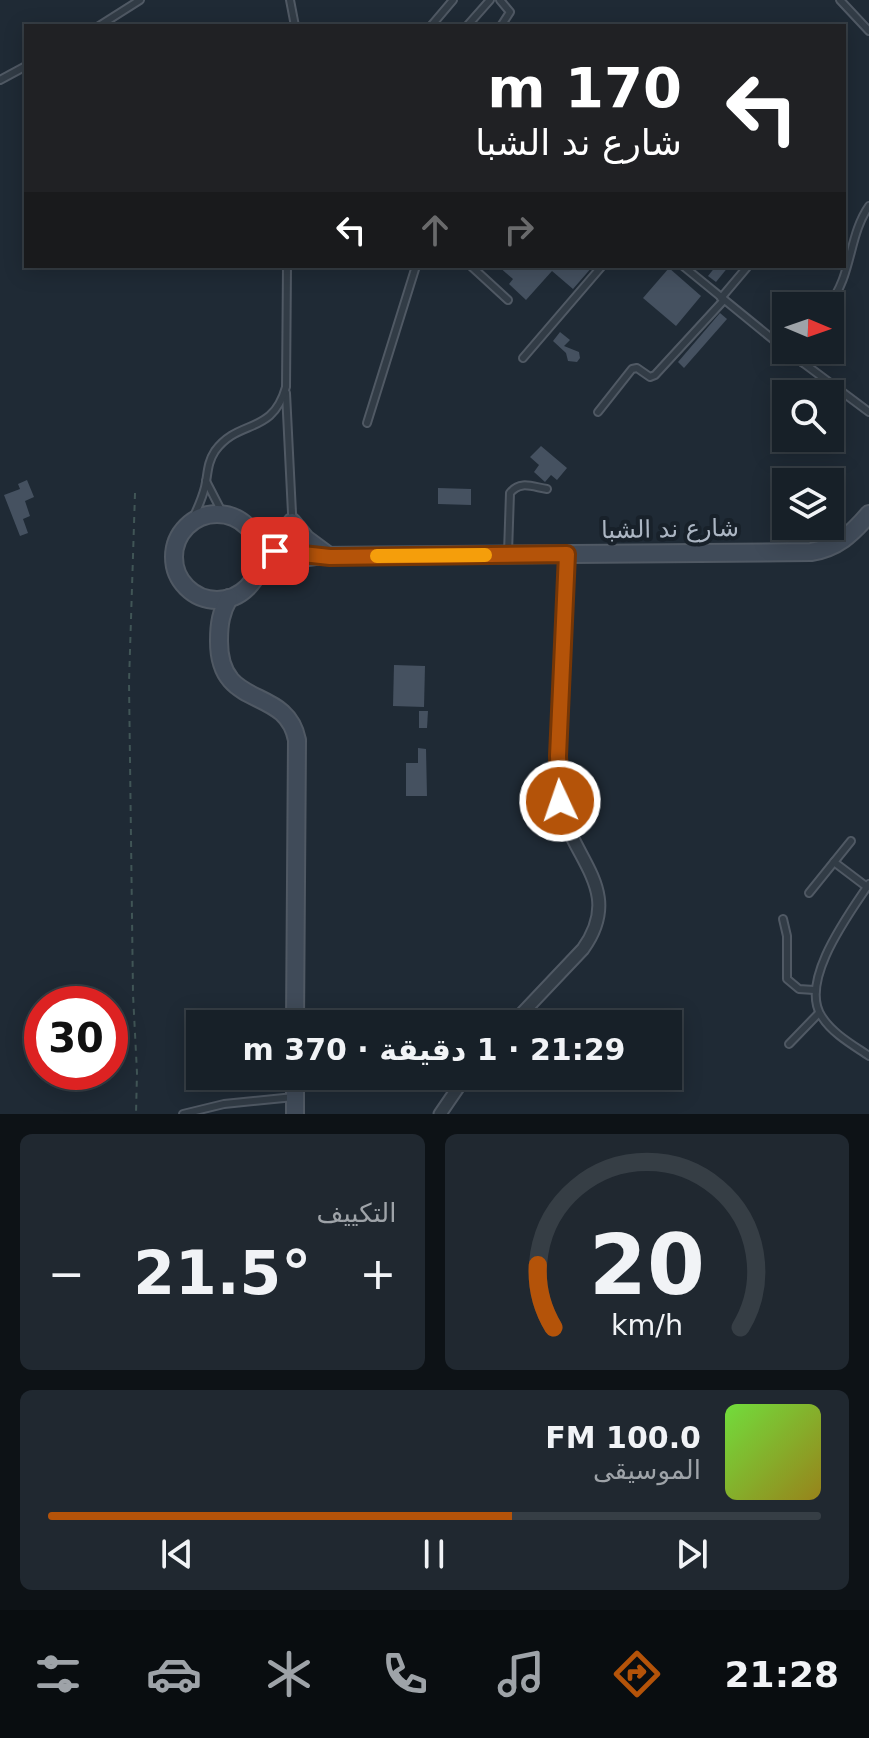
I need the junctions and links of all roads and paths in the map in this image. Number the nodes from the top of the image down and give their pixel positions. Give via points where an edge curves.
1 (140, 0) edge
2 (290, 0) edge
3 (453, 0) edge
4 (490, 0) edge
5 (500, 0) edge
6 (840, 0) edge
7 (102, 24) edge
8 (295, 24) edge
9 (433, 24) edge
10 (469, 24) edge
11 (502, 24) edge
12 (869, 31) edge
13 (24, 67) edge
14 (0, 80) edge
15 (869, 206) edge
16 (287, 268) edge
17 (415, 268) edge
18 (473, 268) edge
19 (600, 268) edge
20 (686, 268) edge
21 (746, 268) edge
22 (837, 292) edge
23 (722, 299) junction
24 (508, 300) dead end
25 (772, 337) edge
26 (523, 358) dead end
27 (804, 364) edge
28 (286, 387) junction
29 (598, 412) dead end
30 (869, 412) edge
31 (367, 423) dead end
32 (206, 481) junction
33 (547, 489) dead end
34 (135, 493) dead end
35 (223, 514) junction
36 (869, 514) edge
37 (191, 522) junction
38 (292, 522) junction
39 (258, 542) junction
40 (294, 553) junction
41 (567, 554) junction
42 (508, 555) junction
43 (322, 556) junction
44 (258, 571) junction
45 (202, 597) junction
46 (229, 598) junction
47 (296, 752) junction
48 (851, 841) dead end
49 (834, 862) junction
50 (868, 886) edge
51 (809, 893) dead end
52 (783, 919) dead end
53 (814, 990) junction
54 (295, 1010) edge
55 (525, 1010) edge
56 (819, 1013) junction
57 (789, 1044) dead end
58 (869, 1056) edge
59 (456, 1090) edge
60 (294, 1106) edge
61 (136, 1114) edge
62 (183, 1114) edge
63 (440, 1114) edge

1 - 7 lane
2 - 8 lane
3 - 9 lane
4 - 10 lane
5 - 11 lane via 510,12
6 - 12 lane
13 - 14 lane
15 - 22 lane
16 - 28 lane
17 - 31 lane
18 - 24 lane
19 - 26 lane
20 - 23 lane
21 - 23 lane
23 - 25 lane
23 - 29 lane via 655,375 632,369
27 - 30 lane
28 - 32 lane via 270,417 232,434 220,446 207,466
28 - 38 lane
32 - 35 lane
32 - 37 lane
33 - 42 lane via 523,485 510,493
34 - 61 path via 129,692
35 - 37 main road
35 - 39 main road via 247,525
36 - 41 main road, شارع ند الشبا via 843,541 811,552
37 - 45 main road via 179,536 174,562 185,586
38 - 40 lane
38 - 43 main road
39 - 40 main road, شارع ند الشبا
39 - 44 main road
40 - 43 main road, شارع ند الشبا
41 - 42 main road, شارع ند الشبا
41 - 55 street via 560,801 573,841 597,885 600,912 583,949
42 - 43 main road, شارع ند الشبا
43 - 44 main road, شارع ند الشبا via 279,561
44 - 46 main road via 247,588
45 - 46 main road
45 - 47 main road via 224,681 239,696 278,715
46 - 47 main road via 219,624 222,666 240,689 285,714 294,730
47 - 54 main road
48 - 49 lane
49 - 50 lane
49 - 51 lane
50 - 53 lane via 821,966
52 - 53 lane via 787,979 799,989
53 - 56 lane
56 - 57 lane
56 - 58 lane via 843,1039
59 - 63 street
60 - 62 lane via 224,1104

